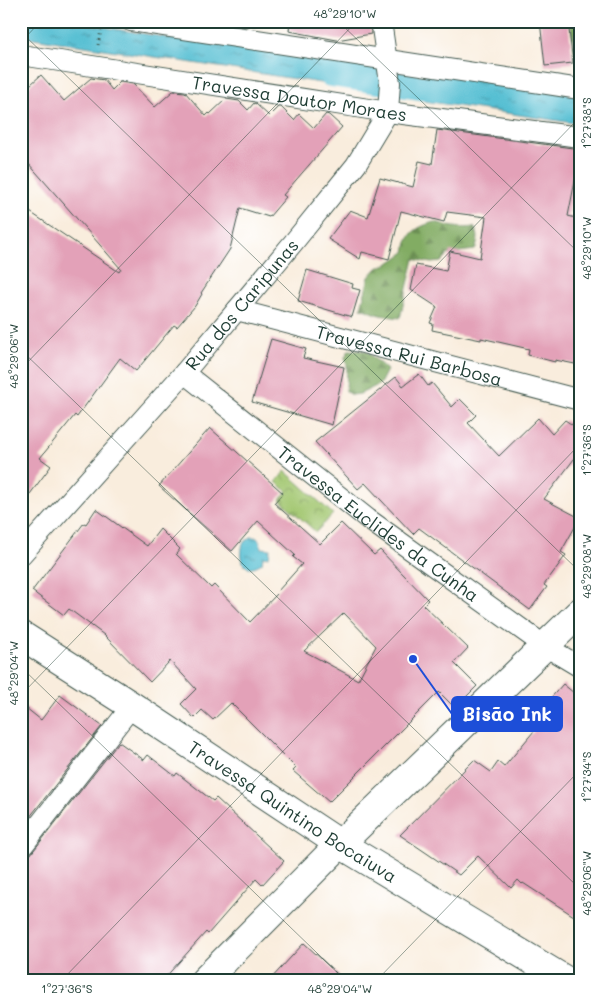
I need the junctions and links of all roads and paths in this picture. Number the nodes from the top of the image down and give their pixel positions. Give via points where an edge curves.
1 (130, 21) edge
2 (382, 21) edge
3 (21, 55) edge
4 (386, 60) junction
5 (580, 90) edge
6 (388, 112) junction
7 (580, 137) edge
8 (237, 310) junction
9 (184, 373) junction
10 (580, 400) edge
11 (21, 555) edge
12 (580, 612) edge
13 (21, 635) edge
14 (545, 646) junction
15 (580, 667) edge
16 (132, 706) junction
17 (340, 844) junction
18 (21, 848) edge
19 (204, 981) edge
20 (567, 981) edge

1 - 4 street
2 - 4 street, Rua dos Caripunas
3 - 6 street, Travessa Doutor Moraes
4 - 5 street
4 - 6 street, Rua dos Caripunas via 390,83
6 - 7 street, Travessa Doutor Moraes
6 - 8 street, Rua dos Caripunas via 356,165
8 - 9 street, Rua dos Caripunas
8 - 10 street, Travessa Rui Barbosa
9 - 11 street, Rua dos Caripunas
9 - 14 street, Travessa Euclides da Cunha via 368,519
12 - 14 street
13 - 16 street, Travessa Quintino Bocaiuva
14 - 15 street, Travessa Euclides da Cunha
14 - 17 street
16 - 17 street, Travessa Quintino Bocaiuva
16 - 18 street
17 - 19 street
17 - 20 street, Travessa Quintino Bocaiuva

